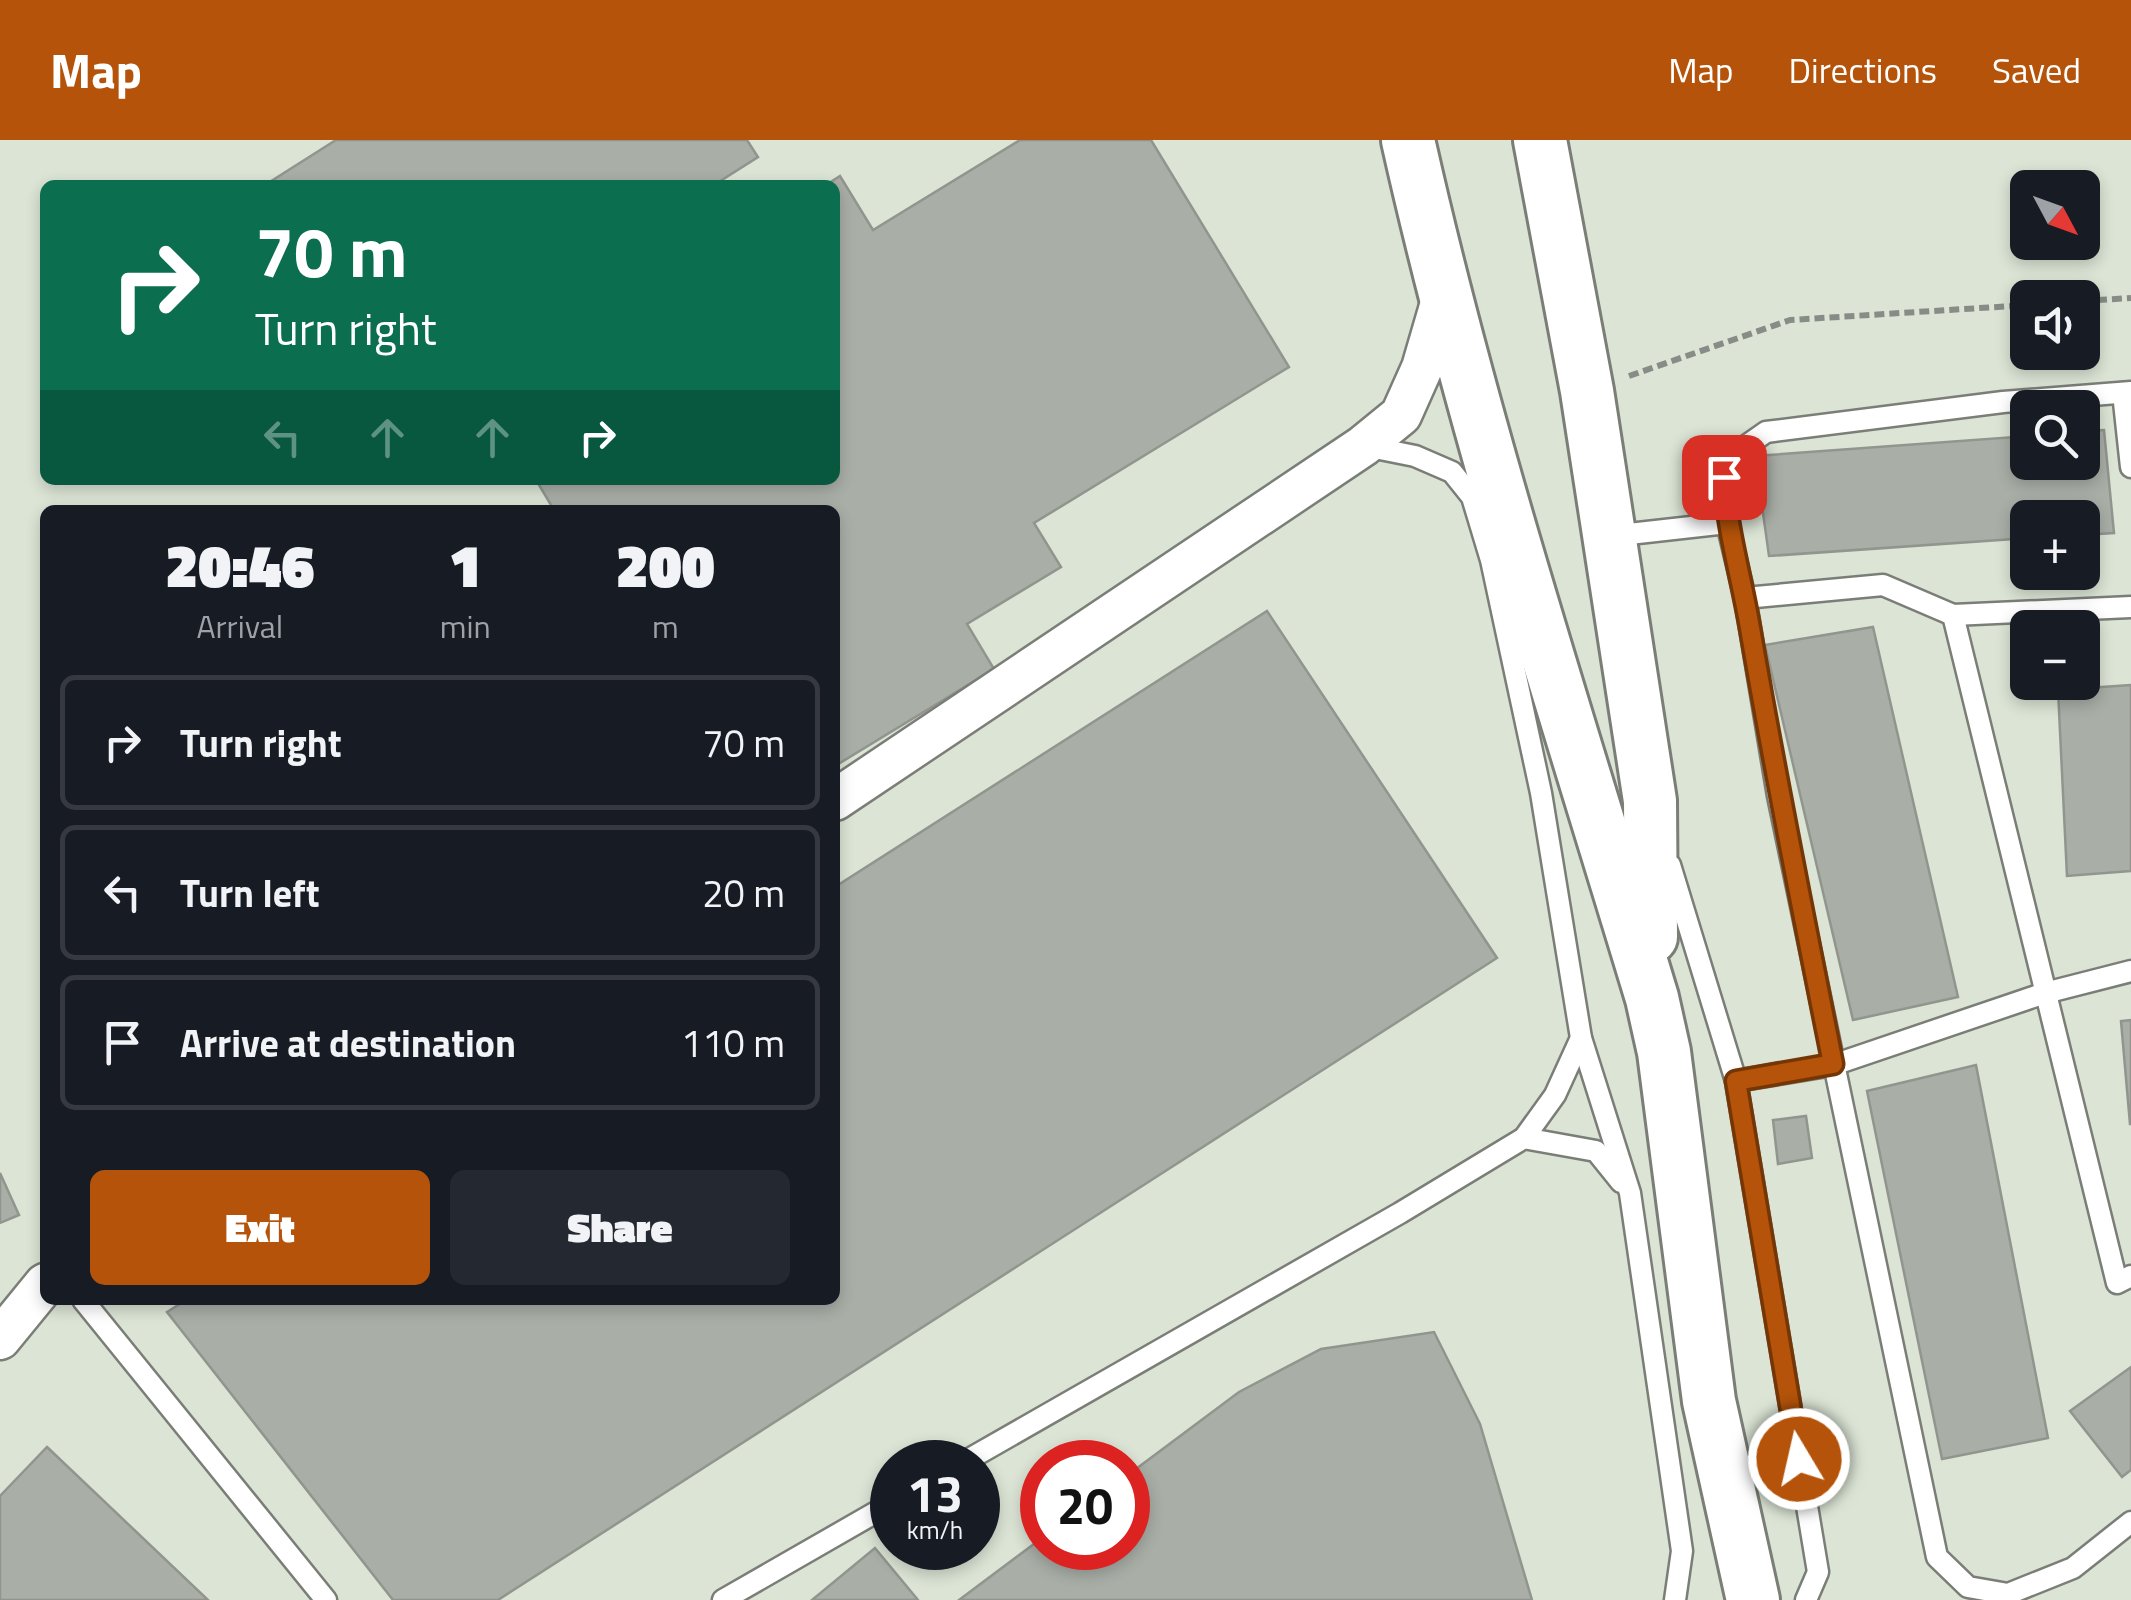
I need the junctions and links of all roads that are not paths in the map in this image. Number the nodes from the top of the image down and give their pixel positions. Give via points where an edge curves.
1 (1408, 140) edge
2 (1540, 140) edge
3 (1443, 296) junction
4 (2127, 392) edge
5 (1363, 446) junction
6 (2131, 467) edge
7 (1727, 523) junction
8 (1609, 536) junction
9 (1745, 598) junction
10 (2131, 606) edge
11 (1953, 615) junction
12 (840, 797) edge
13 (1650, 800) junction
14 (2131, 971) edge
15 (2044, 994) junction
16 (1652, 998) junction
17 (1581, 1038) junction
18 (1833, 1064) junction
19 (1736, 1081) junction
20 (1524, 1138) junction
21 (1630, 1193) junction
22 (2131, 1276) edge
23 (40, 1290) edge
24 (87, 1305) edge
25 (2, 1334) edge
26 (1000, 1441) edge
27 (870, 1516) edge
28 (2131, 1522) edge
29 (326, 1600) edge
30 (723, 1600) edge
31 (1675, 1600) edge
32 (1753, 1600) edge
33 (1806, 1600) edge

1 - 3 street
2 - 8 street
3 - 5 street via 1401,415
3 - 16 street
4 - 6 lane
4 - 7 lane via 1766,432 1736,453 1724,477
5 - 12 street
5 - 17 lane via 1416,456 1452,472 1472,497 1541,794
7 - 8 lane
7 - 9 lane
8 - 13 street
9 - 11 lane via 1883,585
9 - 18 lane
10 - 11 lane
11 - 15 lane
13 - 16 street
13 - 19 lane
14 - 15 lane
15 - 18 lane
15 - 22 lane via 2117,1282
16 - 32 street via 1709,1401
17 - 20 lane via 1555,1094
17 - 21 lane
18 - 19 lane
18 - 28 lane via 1937,1557 1968,1587 2008,1594 2072,1568
19 - 33 lane via 1818,1572
20 - 21 lane via 1596,1151
20 - 26 lane
21 - 31 lane via 1682,1552
23 - 25 street
24 - 29 lane
27 - 30 lane

